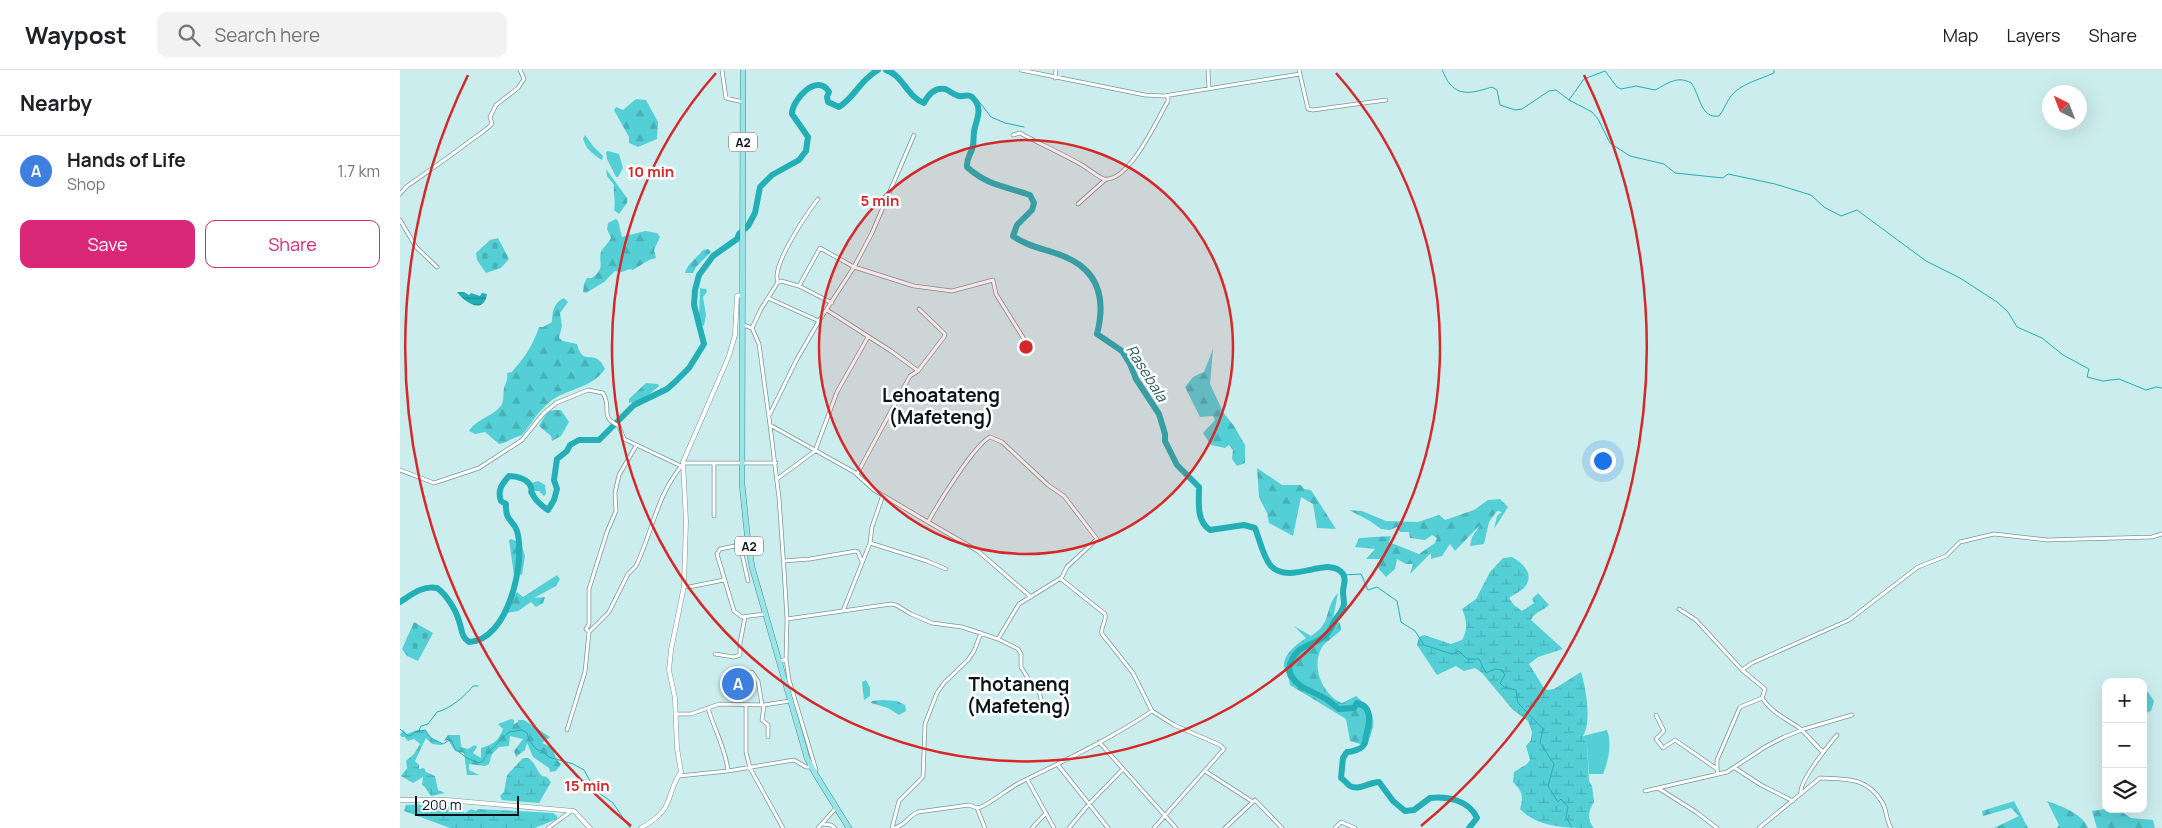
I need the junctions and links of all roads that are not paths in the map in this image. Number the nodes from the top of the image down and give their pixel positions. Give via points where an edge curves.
1 (520, 70) edge
2 (722, 70) edge
3 (743, 70) edge
4 (1021, 70) edge
5 (1056, 70) edge
6 (1208, 70) edge
7 (1299, 72) edge
8 (1055, 78) junction
9 (1209, 88) junction
10 (1168, 95) junction
11 (1386, 100) dead end
12 (743, 102) junction
13 (914, 135) dead end
14 (1013, 135) dead end
15 (1106, 179) junction
16 (400, 194) edge
17 (818, 199) dead end
18 (1078, 204) dead end
19 (400, 220) edge
20 (437, 267) dead end
21 (854, 267) junction
22 (778, 282) junction
23 (798, 286) junction
24 (743, 294) junction
25 (768, 298) junction
26 (832, 303) junction
27 (919, 309) dead end
28 (827, 310) junction
29 (819, 321) junction
30 (743, 325) junction
31 (752, 328) junction
32 (868, 337) junction
33 (1027, 344) dead end
34 (918, 371) junction
35 (770, 414) junction
36 (770, 425) junction
37 (636, 446) junction
38 (815, 451) junction
39 (743, 463) junction
40 (776, 463) junction
41 (714, 464) junction
42 (682, 465) junction
43 (400, 470) edge
44 (857, 474) junction
45 (777, 480) junction
46 (883, 495) junction
47 (714, 516) dead end
48 (928, 522) junction
49 (2162, 534) edge
50 (870, 543) junction
51 (783, 561) junction
52 (862, 562) junction
53 (946, 569) dead end
54 (1061, 578) junction
55 (724, 580) junction
56 (748, 581) dead end
57 (684, 586) junction
58 (1031, 597) junction
59 (1679, 609) dead end
60 (843, 612) junction
61 (765, 614) junction
62 (745, 617) junction
63 (787, 619) junction
64 (589, 632) junction
65 (981, 633) junction
66 (998, 639) junction
67 (715, 654) dead end
68 (786, 660) junction
69 (779, 662) junction
70 (1742, 670) junction
71 (752, 672) dead end
72 (1762, 698) junction
73 (790, 700) junction
74 (746, 705) junction
75 (763, 705) junction
76 (708, 708) junction
77 (1048, 710) dead end
78 (1152, 710) junction
79 (676, 714) junction
80 (1852, 715) dead end
81 (1656, 716) dead end
82 (567, 730) dead end
83 (1801, 730) junction
84 (768, 736) dead end
85 (1837, 736) dead end
86 (1099, 742) junction
87 (1824, 752) junction
88 (1058, 765) junction
89 (812, 767) junction
90 (750, 768) junction
91 (1735, 768) junction
92 (1717, 769) junction
93 (1122, 770) junction
94 (728, 771) junction
95 (1205, 771) junction
96 (1718, 774) junction
97 (816, 775) junction
98 (678, 776) junction
99 (1027, 779) junction
100 (1658, 788) junction
101 (1645, 791) dead end
102 (1801, 794) junction
103 (400, 800) edge
104 (1793, 801) junction
105 (1254, 802) junction
106 (1089, 804) junction
107 (836, 808) junction
108 (977, 808) junction
109 (562, 811) junction
110 (570, 812) junction
111 (1046, 813) junction
112 (564, 815) junction
113 (1165, 818) junction
114 (823, 824) junction
115 (548, 828) edge
116 (590, 828) edge
117 (641, 828) edge
118 (783, 828) edge
119 (818, 828) edge
120 (835, 828) edge
121 (849, 828) edge
122 (893, 828) edge
123 (985, 828) edge
124 (1032, 828) edge
125 (1054, 828) edge
126 (1069, 828) edge
127 (1108, 828) edge
128 (1154, 828) edge
129 (1176, 828) edge
130 (1225, 828) edge
131 (1282, 828) edge
132 (1335, 828) edge
133 (1355, 828) edge
134 (1717, 828) edge
135 (1759, 828) edge
136 (1891, 828) edge

1 - 16 street via 524,79 518,88 496,105 490,117 492,124 484,133
2 - 12 street via 726,98
3 - 12 main road, A2
4 - 8 street
5 - 8 street
6 - 9 street
7 - 9 street
7 - 11 street via 1308,109
8 - 10 street via 1145,95
9 - 10 street
10 - 15 street via 1168,101 1136,158 1121,173
12 - 24 main road, A2
13 - 21 street via 877,224
14 - 15 street via 1020,133
15 - 18 street
17 - 22 street via 786,251 776,277
19 - 20 street via 416,247
21 - 23 street via 820,248
21 - 26 street
21 - 33 street via 914,286 943,290 965,289 993,280 996,294
22 - 23 street
22 - 25 street
23 - 26 street
24 - 30 main road, A2
24 - 42 street via 737,296 735,334 729,356
25 - 29 street
25 - 31 street
26 - 28 street
27 - 34 street via 945,334
28 - 29 street
28 - 32 street
29 - 35 street
30 - 31 street
30 - 39 main road, A2
31 - 35 street via 759,344
32 - 34 street
32 - 38 street via 837,392
34 - 44 street via 905,384
35 - 36 street
36 - 38 street
36 - 40 street
37 - 42 street
37 - 43 street via 624,439 620,426 609,422 603,393 588,390 556,402 522,440 479,468 434,483
37 - 64 street via 619,474 616,511 589,589 589,624 586,629
38 - 44 street
38 - 45 street
39 - 40 street
39 - 41 street
39 - 61 main road, A2 via 748,542
40 - 45 street
41 - 42 street
41 - 47 street
42 - 57 street via 686,507
42 - 64 street via 661,500 636,566 628,574 610,612
44 - 46 street
45 - 51 street
46 - 48 street
46 - 50 street
48 - 54 street via 972,456 988,438 996,438 1064,496 1098,539 1067,567
48 - 58 street via 978,551
49 - 70 street via 2046,540 1994,534 1960,542 1946,556 1918,568 1849,620
50 - 52 street
50 - 53 street
51 - 52 street via 856,551
51 - 63 street
52 - 60 street
54 - 58 street
54 - 78 street via 1105,614 1102,634 1133,673
55 - 56 street via 718,551 737,544 741,547
55 - 57 street
55 - 62 street via 734,611
57 - 79 street via 669,670
58 - 66 street via 1016,608
59 - 70 street via 1696,620
60 - 63 street
60 - 65 street via 891,604 938,625
61 - 62 street
61 - 69 main road, A2
62 - 67 street via 740,655
63 - 68 street
64 - 82 street via 585,672
65 - 66 street
65 - 122 street via 968,660 937,693 925,724 923,778 898,803
66 - 77 street via 1020,651 1021,667 1039,690 1044,710
68 - 69 street
68 - 97 street
69 - 73 main road, A2
70 - 72 street via 1765,689
71 - 75 street via 758,681
72 - 83 street via 1775,713
72 - 92 street via 1740,707 1717,760
73 - 75 street
73 - 89 main road, A2
74 - 75 street
74 - 76 street via 719,704
74 - 90 street via 746,752
75 - 84 street via 762,720 768,725
76 - 79 street via 691,714
76 - 94 street
78 - 86 street
78 - 95 street via 1174,725 1223,747
79 - 98 street via 681,772
80 - 83 street
81 - 92 street via 1664,731 1656,739 1662,748 1675,740
83 - 87 street
83 - 91 street via 1765,747
85 - 87 street
86 - 88 street
86 - 93 street
87 - 102 street via 1801,788
88 - 99 street
88 - 106 street
89 - 90 street via 796,760
89 - 97 main road, A2
90 - 94 street
90 - 118 street
91 - 96 street
91 - 104 street
92 - 96 street
93 - 106 street
93 - 113 street
94 - 98 street
95 - 105 street
95 - 113 street
96 - 100 street
97 - 107 main road, A2
98 - 117 street via 662,812
99 - 108 street
99 - 111 street
100 - 101 street
100 - 134 street
102 - 104 street
102 - 136 street via 1820,778 1859,781 1882,802
103 - 109 street via 447,800
104 - 135 street
105 - 130 street
105 - 131 street via 1257,801
106 - 126 street
106 - 127 street
107 - 114 street
107 - 121 main road, A2
108 - 122 street via 970,805 918,812 905,824
108 - 123 street
109 - 110 street
109 - 112 street
110 - 112 street
110 - 116 street via 576,811
111 - 124 street
111 - 125 street
112 - 115 street
113 - 128 street
113 - 129 street
114 - 119 street
114 - 120 street
132 - 133 street via 1341,822

